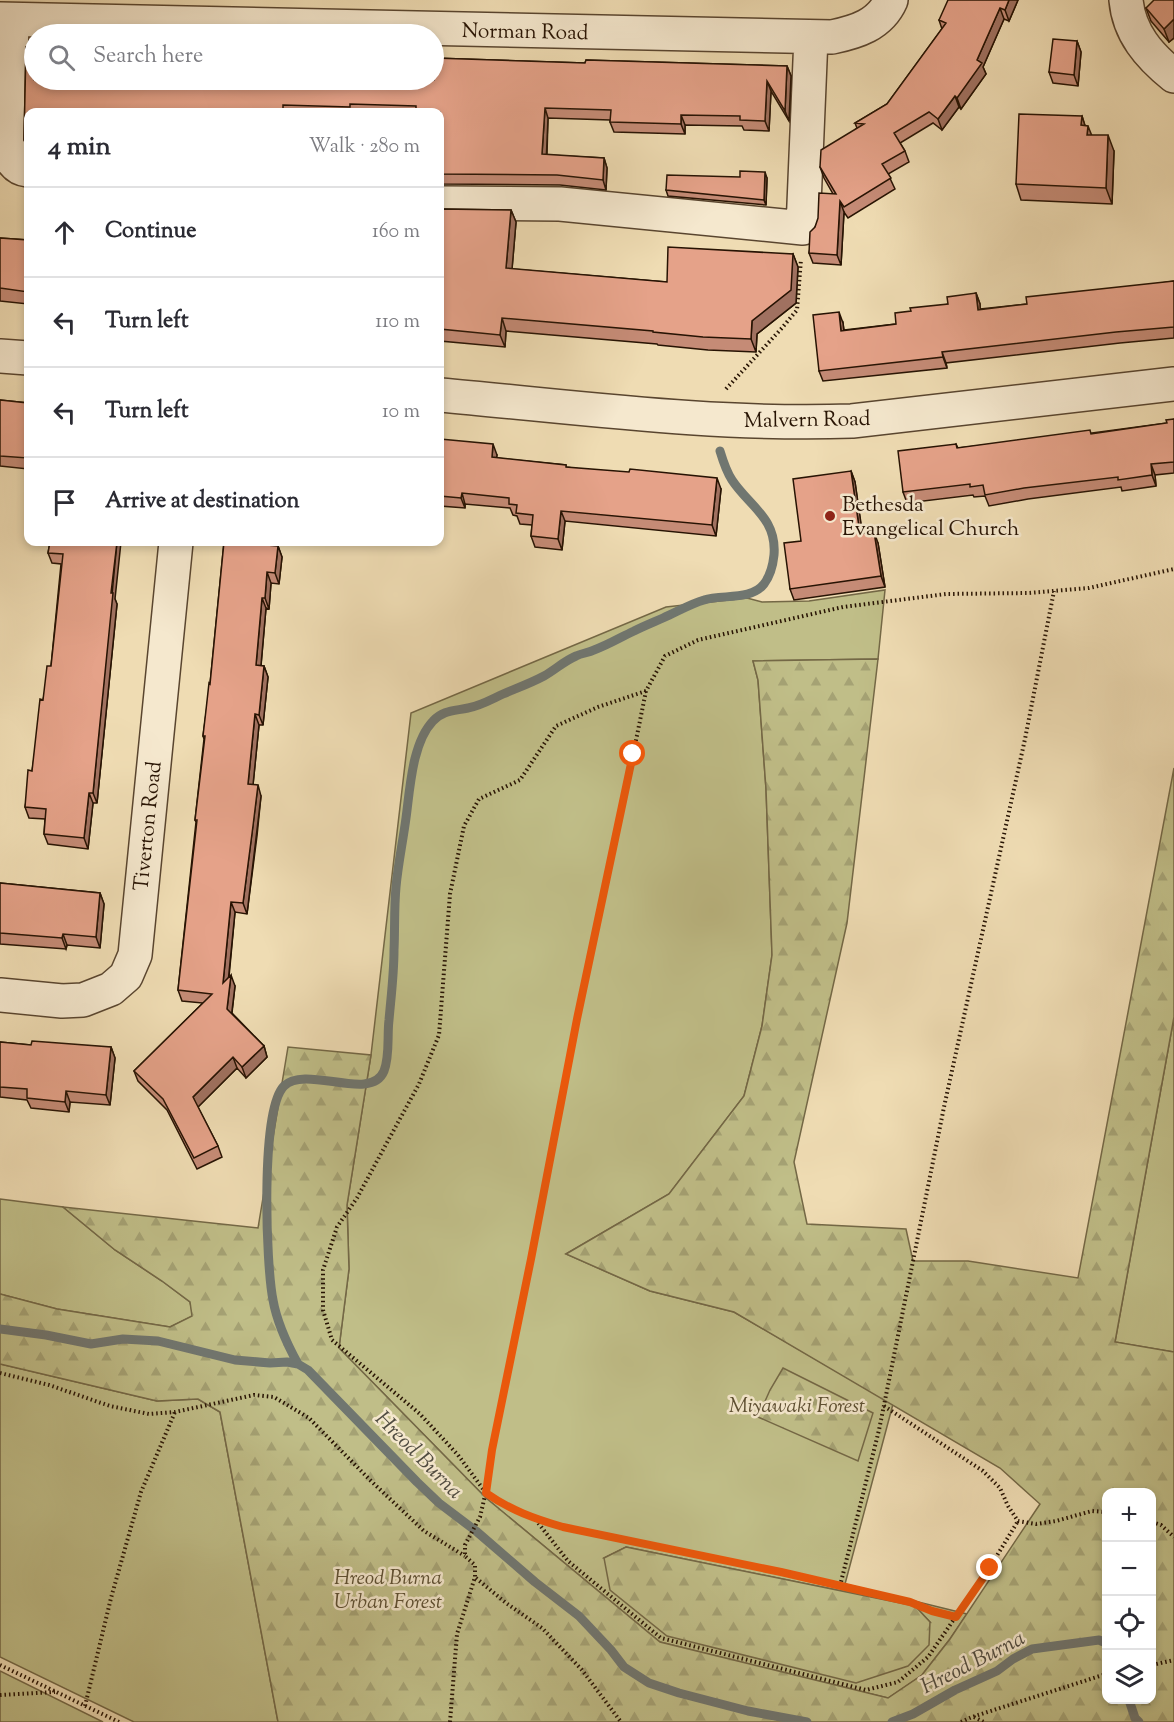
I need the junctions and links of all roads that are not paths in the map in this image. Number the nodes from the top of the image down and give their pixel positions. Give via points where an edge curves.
1 (891, 0) edge
2 (1126, 0) edge
3 (6, 19) edge
4 (230, 24) edge
5 (444, 29) edge
6 (811, 37) junction
7 (1174, 76) edge
8 (24, 169) edge
9 (444, 203) edge
10 (0, 356) edge
11 (24, 358) edge
12 (1174, 384) edge
13 (444, 395) edge
14 (176, 546) edge
15 (0, 995) edge

1 - 6 street, Norman Road via 867,27 832,37
2 - 7 street via 1129,20 1138,38
3 - 4 street, Norman Road
3 - 8 street via 9,154
5 - 6 street, Norman Road
6 - 9 street via 803,228 560,204
10 - 11 street
12 - 13 street, Malvern Road via 852,421 791,423
14 - 15 street, Tiverton Road via 135,955 126,976 111,989 82,1000

